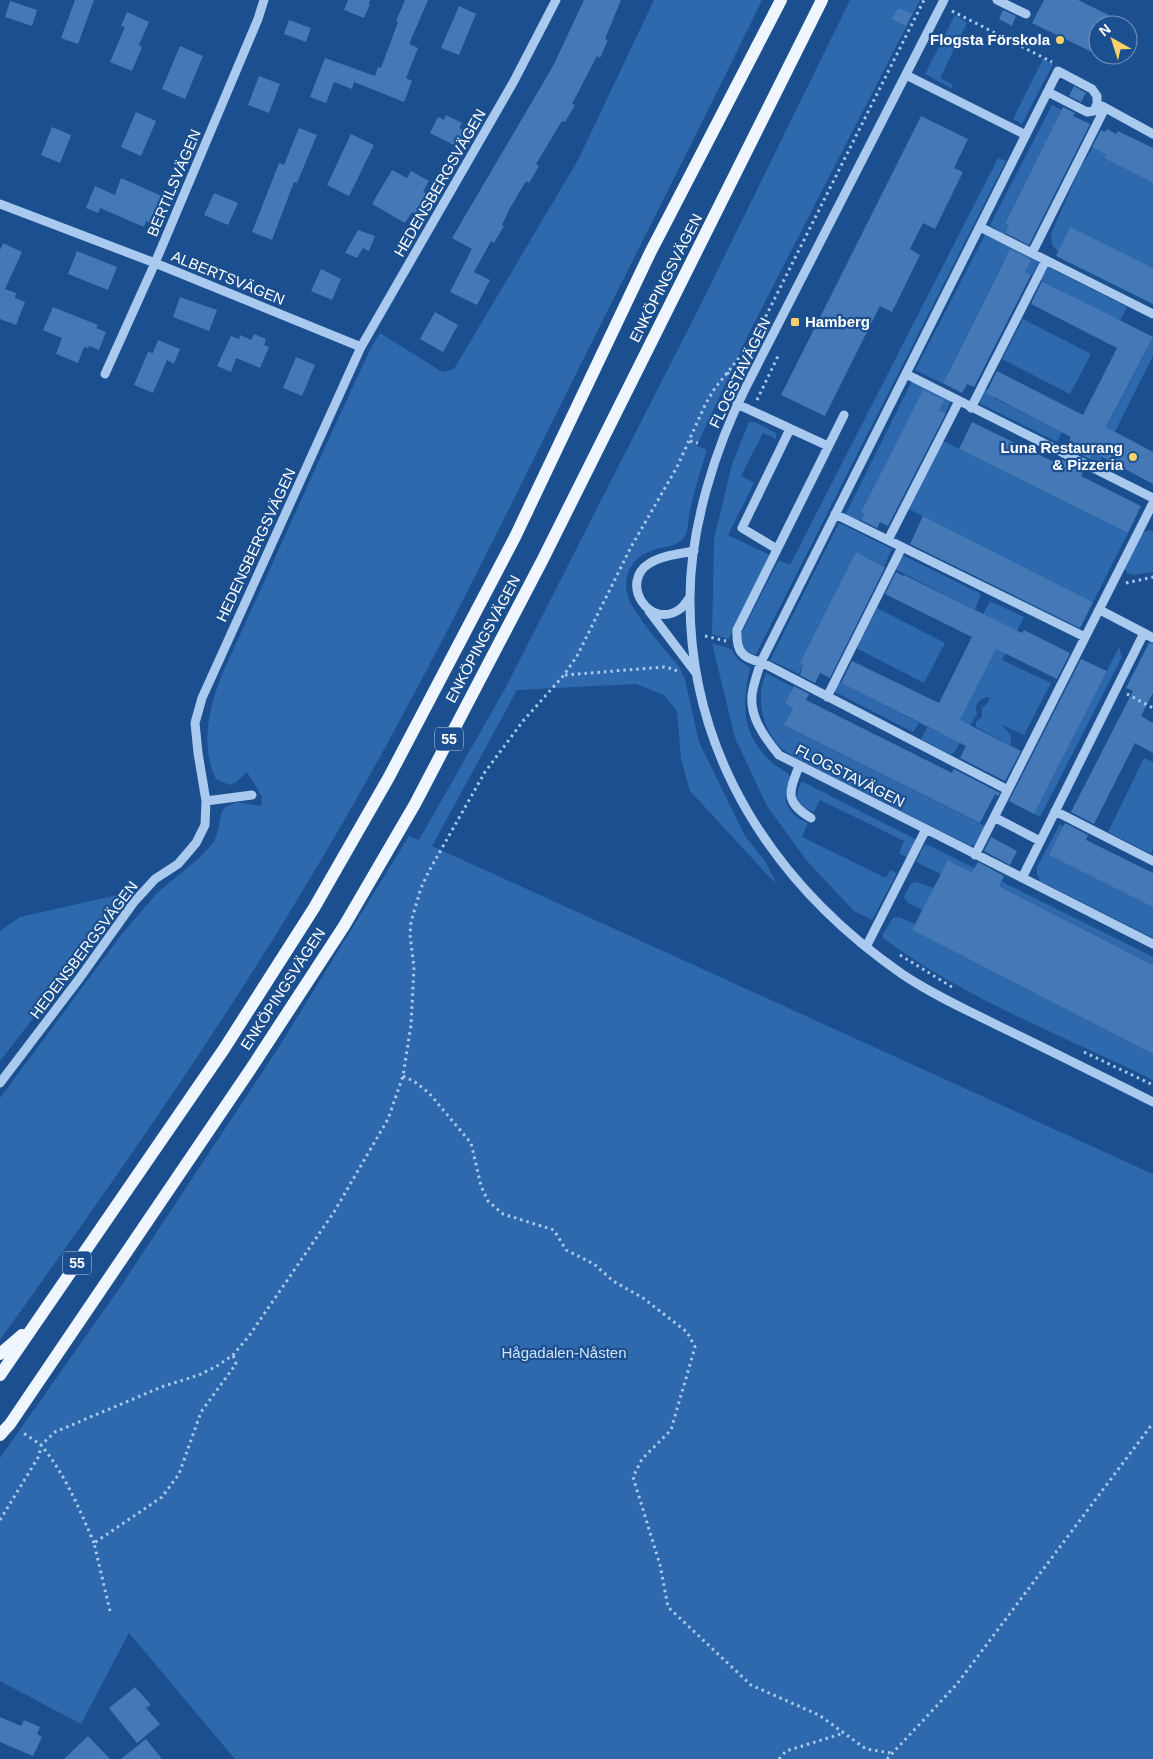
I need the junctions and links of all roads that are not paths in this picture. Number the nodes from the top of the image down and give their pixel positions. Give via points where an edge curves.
1 (264, 0) edge
2 (556, 0) edge
3 (781, 0) edge
4 (822, 0) edge
5 (944, 0) edge
6 (997, 0) edge
7 (1026, 14) dead end
8 (906, 75) junction
9 (1048, 92) junction
10 (1101, 106) junction
11 (1153, 134) edge
12 (1026, 136) junction
13 (0, 204) edge
14 (980, 227) junction
15 (1032, 253) junction
16 (1046, 260) junction
17 (155, 263) junction
18 (1153, 314) edge
19 (361, 347) junction
20 (105, 374) dead end
21 (906, 374) junction
22 (959, 401) junction
23 (738, 404) junction
24 (971, 408) junction
25 (844, 415) dead end
26 (790, 428) junction
27 (828, 446) junction
28 (1153, 498) edge
29 (1153, 504) edge
30 (835, 514) junction
31 (888, 540) junction
32 (902, 547) junction
33 (777, 549) junction
34 (694, 551) junction
35 (690, 597) junction
36 (648, 609) junction
37 (1100, 610) junction
38 (1149, 636) edge
39 (1085, 638) junction
40 (761, 662) junction
41 (697, 675) junction
42 (827, 696) junction
43 (800, 766) junction
44 (1008, 790) junction
45 (252, 795) dead end
46 (206, 801) junction
47 (1055, 811) junction
48 (994, 817) junction
49 (811, 818) dead end
50 (926, 829) junction
51 (1040, 841) junction
52 (975, 855) junction
53 (1153, 861) edge
54 (1022, 878) junction
55 (1153, 944) edge
56 (866, 947) junction
57 (0, 1083) edge
58 (1153, 1102) edge
59 (33, 1326) junction
60 (0, 1354) edge
61 (0, 1375) edge
62 (0, 1435) edge

1 - 17 street, BERTILSVÄGEN
2 - 19 street, HEDENSBERGSVÄGEN via 514,81
3 - 59 main road, ENKÖPINGSVÄGEN / 55 via 650,253 515,537 385,785 314,908 224,1049
4 - 62 main road, ENKÖPINGSVÄGEN / 55 via 543,559 415,804 344,926 252,1067
5 - 8 street, FLOGSTAVÄGEN
6 - 7 street
8 - 12 street
8 - 23 street, FLOGSTAVÄGEN
9 - 10 street via 1087,112
9 - 10 street, FLOGSTAVÄGEN via 1058,71 1092,89
9 - 12 street, FLOGSTAVÄGEN
10 - 11 street
10 - 15 street
12 - 14 street, FLOGSTAVÄGEN
13 - 17 street, ALBERTSVÄGEN
14 - 15 street
14 - 21 street, FLOGSTAVÄGEN
15 - 16 street
16 - 18 street
16 - 24 street
17 - 19 street, ALBERTSVÄGEN
17 - 20 street, BERTILSVÄGEN
19 - 46 street, HEDENSBERGSVÄGEN via 202,698 195,723
21 - 22 street
21 - 30 street, FLOGSTAVÄGEN
22 - 24 street
22 - 31 street
23 - 26 street
23 - 34 street, FLOGSTAVÄGEN via 720,446 698,524
24 - 28 street
25 - 27 street
26 - 27 street
26 - 33 street via 742,528
27 - 33 street
29 - 37 street
30 - 31 street
30 - 40 street, FLOGSTAVÄGEN
31 - 32 street
32 - 39 street
32 - 42 street
33 - 40 street via 737,630 736,644 743,655
34 - 35 street, FLOGSTAVÄGEN
34 - 36 street via 662,558 640,571 636,584
35 - 36 street via 680,609 669,614 658,614
35 - 41 street, FLOGSTAVÄGEN
36 - 41 street
37 - 38 street
37 - 39 street
38 - 47 street via 1116,689
39 - 44 street
40 - 42 street
40 - 43 street, FLOGSTAVÄGEN via 752,691 754,713 763,736 779,755
41 - 56 street, FLOGSTAVÄGEN via 712,733 747,813 808,895
42 - 44 street
43 - 49 street via 790,790 792,801 798,810
43 - 50 street, FLOGSTAVÄGEN
44 - 48 street
45 - 46 street
46 - 57 street, HEDENSBERGSVÄGEN via 205,825 196,843 178,864 155,879 134,902
47 - 51 street
47 - 53 street
48 - 51 street
48 - 52 street
50 - 52 street, FLOGSTAVÄGEN
50 - 56 street
51 - 54 street
52 - 54 street, FLOGSTAVÄGEN
54 - 55 street, FLOGSTAVÄGEN
56 - 58 street, FLOGSTAVÄGEN via 943,998
59 - 60 main road
59 - 61 main road, ENKÖPINGSVÄGEN / 55

